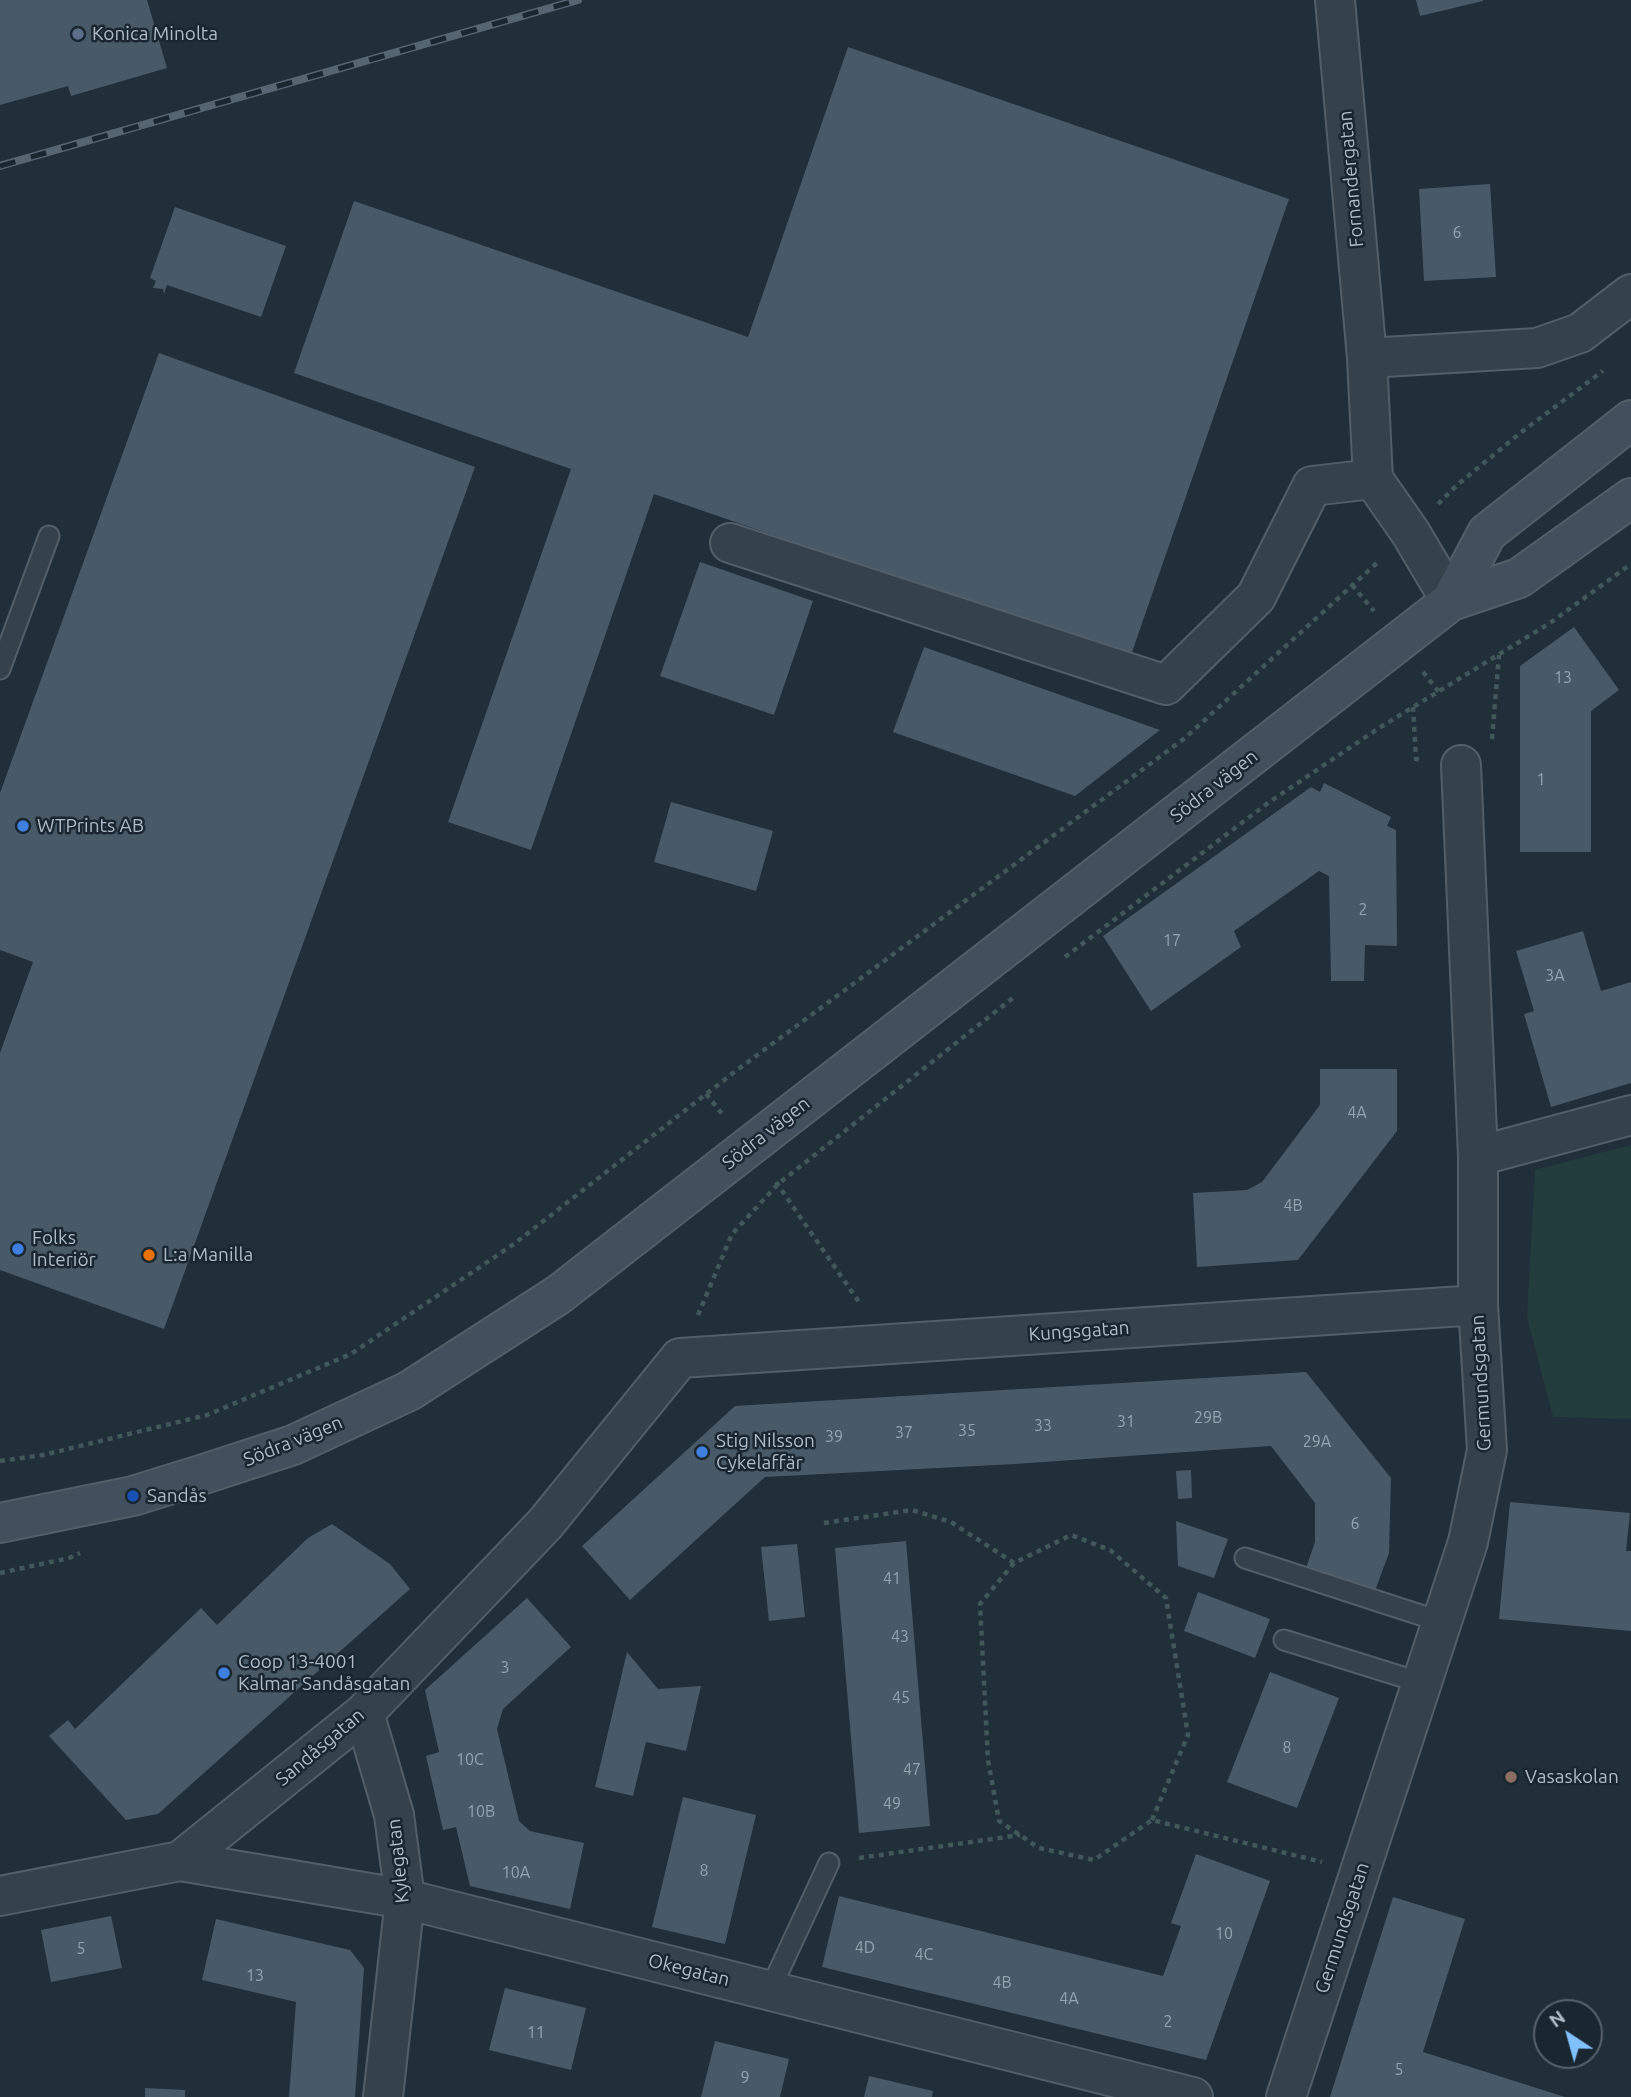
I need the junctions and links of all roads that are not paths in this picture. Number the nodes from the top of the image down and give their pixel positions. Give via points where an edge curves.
1 (1335, 0) edge
2 (1631, 294) edge
3 (1367, 358) junction
4 (1631, 420) edge
5 (1373, 478) junction
6 (1631, 498) edge
7 (49, 536) dead end
8 (730, 543) dead end
9 (1451, 601) junction
10 (0, 669) edge
11 (1461, 765) dead end
12 (1631, 1115) edge
13 (1478, 1156) junction
14 (1478, 1305) junction
15 (681, 1358) joint
16 (2, 1522) edge
17 (1245, 1558) dead end
18 (1442, 1622) junction
19 (1284, 1640) dead end
20 (1422, 1683) junction
21 (363, 1713) junction
22 (180, 1861) junction
23 (829, 1863) road end
24 (0, 1896) edge
25 (405, 1899) junction
26 (770, 1990) junction
27 (383, 2097) edge
28 (1193, 2097) edge
29 (1286, 2097) edge

1 - 3 street, Fornandergatan
2 - 3 street via 1580,333 1537,348
3 - 5 street, Fornandergatan
4 - 9 main road, Södra vägen via 1487,533
5 - 8 street via 1312,486 1256,597 1166,685
5 - 9 street
6 - 9 main road, Södra vägen via 1519,578
7 - 10 lane
9 - 16 main road, Södra vägen via 558,1295 409,1391 293,1445 207,1473 133,1496
11 - 13 street, Germundsgatan
12 - 13 street
13 - 14 street, Germundsgatan
14 - 15 street, Kungsgatan
14 - 18 street, Germundsgatan via 1487,1450 1468,1542
15 - 21 street, Sandåsgatan via 545,1524
17 - 18 lane
18 - 20 street, Germundsgatan
19 - 20 lane
20 - 29 street, Germundsgatan
21 - 22 street, Sandåsgatan
21 - 25 street, Kylegatan via 394,1815
22 - 24 street, Sandåsgatan
22 - 25 street, Okegatan
23 - 26 lane
25 - 26 street, Okegatan
25 - 27 street, Kylegatan
26 - 28 street, Okegatan

